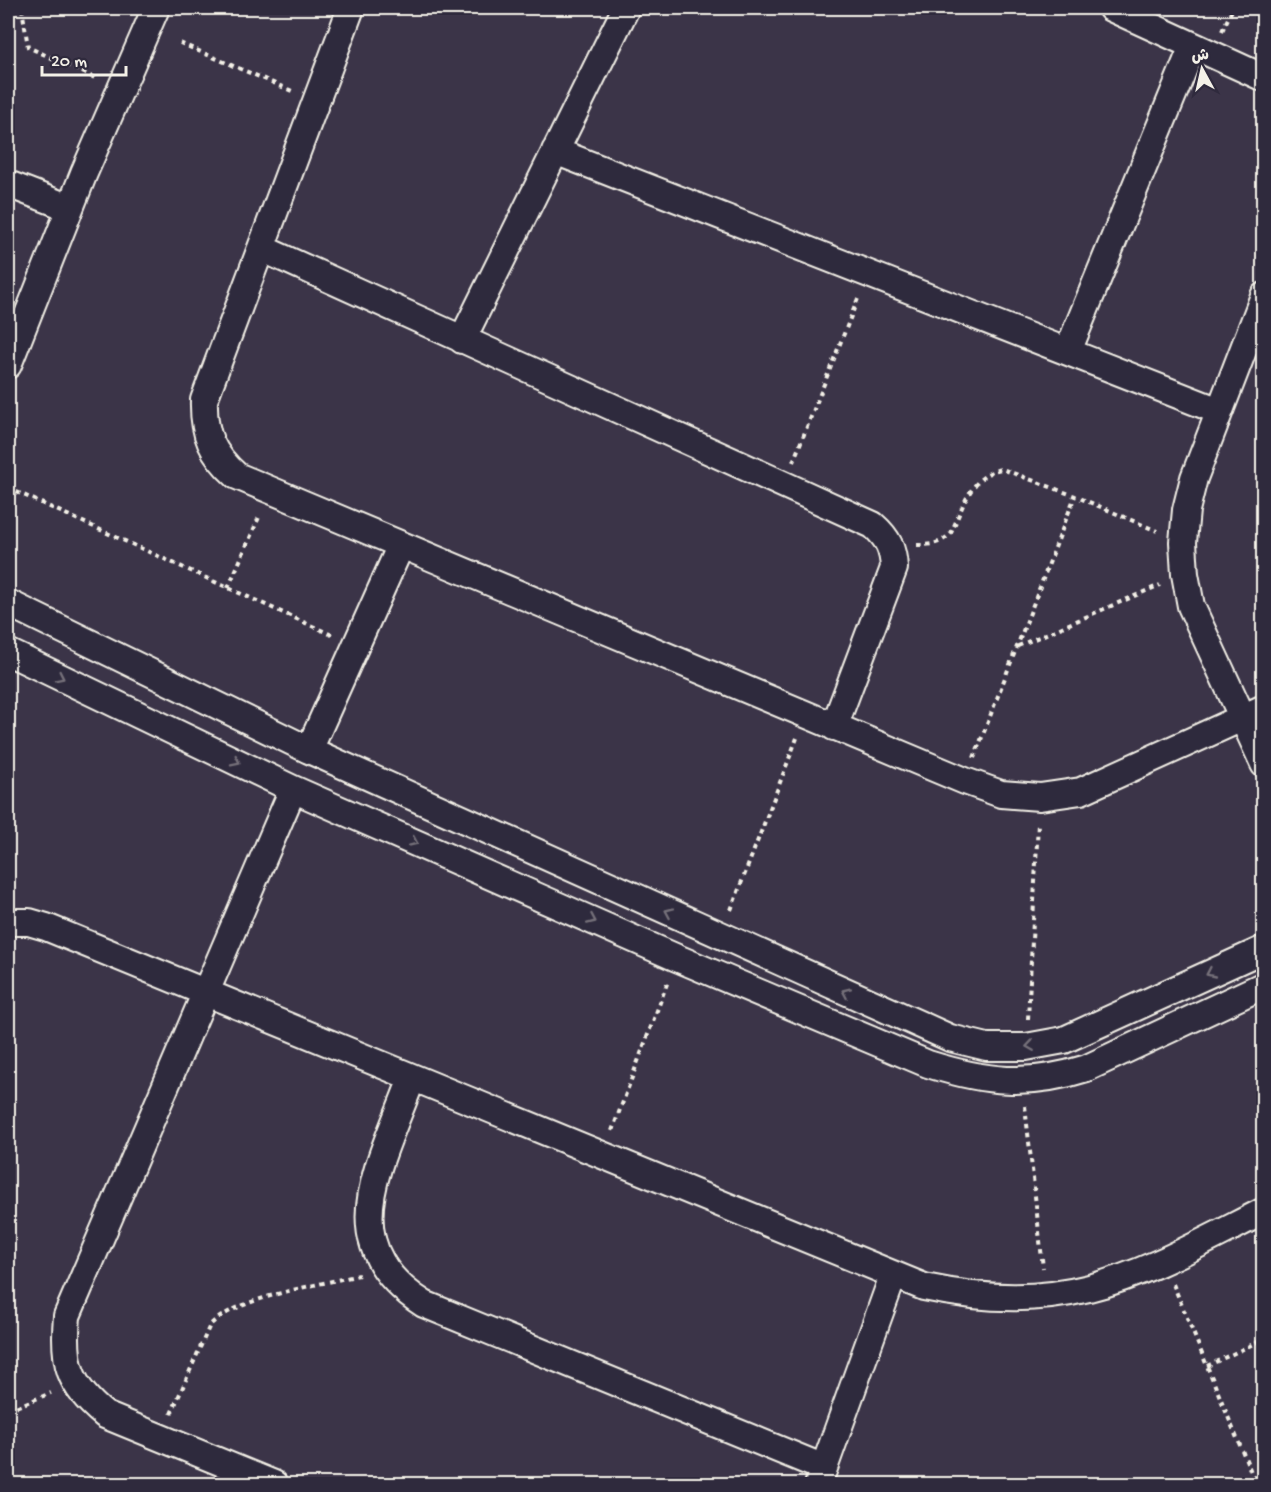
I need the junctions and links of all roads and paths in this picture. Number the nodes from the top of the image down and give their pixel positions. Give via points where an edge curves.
1 (22, 8) edge
2 (156, 8) edge
3 (351, 8) edge
4 (626, 8) edge
5 (1111, 8) edge
6 (180, 43) dead end
7 (1193, 45) junction
8 (1263, 78) edge
9 (121, 90) junction
10 (316, 101) junction
11 (555, 151) junction
12 (8, 184) edge
13 (70, 208) junction
14 (261, 248) junction
15 (868, 273) junction
16 (1263, 296) edge
17 (462, 340) junction
18 (1068, 351) junction
19 (8, 365) edge
20 (1219, 411) junction
21 (784, 486) junction
22 (8, 488) edge
23 (270, 490) junction
24 (1075, 496) junction
25 (1183, 542) junction
26 (890, 544) junction
27 (401, 545) junction
28 (1185, 574) junction
29 (228, 588) junction
30 (8, 603) edge
31 (356, 646) junction
32 (1017, 646) junction
33 (8, 651) edge
34 (1252, 713) edge
35 (806, 714) junction
36 (834, 726) junction
37 (309, 750) junction
38 (1263, 764) edge
39 (965, 781) junction
40 (293, 789) junction
41 (1040, 797) junction
42 (8, 922) edge
43 (722, 936) junction
44 (1263, 949) edge
45 (677, 958) junction
46 (1263, 985) edge
47 (204, 992) junction
48 (1026, 1047) junction
49 (412, 1078) junction
50 (1022, 1081) junction
51 (603, 1157) junction
52 (1263, 1213) edge
53 (1164, 1262) junction
54 (383, 1269) junction
55 (893, 1276) junction
56 (1046, 1298) junction
57 (1263, 1339) edge
58 (1207, 1366) junction
59 (73, 1377) junction
60 (8, 1410) edge
61 (159, 1439) junction
62 (821, 1476) edge
63 (274, 1485) edge
64 (1256, 1485) edge

1 - 9 path via 28,47
2 - 9 street
3 - 10 street
4 - 11 street
5 - 7 street
6 - 10 path
7 - 8 street
7 - 18 street
9 - 13 street
10 - 14 street
11 - 15 street
11 - 17 street
12 - 13 street
13 - 19 street
14 - 17 street
14 - 23 street via 204,400 204,422 209,443 221,462 237,476
15 - 18 street
15 - 21 path
16 - 20 street
17 - 21 street
18 - 20 street
20 - 25 street via 1194,478
21 - 26 street via 873,525
22 - 29 path
23 - 27 street
23 - 29 path
24 - 25 path
24 - 26 path via 1013,472 991,471 974,484 945,539 929,545
24 - 32 path
25 - 28 street
26 - 36 street via 894,568 891,581
27 - 31 street
27 - 35 street
28 - 32 path
28 - 34 street via 1191,606
29 - 31 path
30 - 37 street
31 - 37 street
32 - 39 path
33 -> 40 street
34 - 38 street
34 - 41 street via 1081,791
35 - 36 street
35 - 43 path
36 - 39 street
43 -> 37 street
39 - 41 street via 1001,794
40 -> 45 street
40 - 47 street
41 - 48 path
42 - 47 street via 46,927
48 -> 43 street via 987,1047 950,1038
44 -> 48 street via 1064,1040
45 - 50 street via 928,1064 978,1078
45 - 51 path
46 - 50 street via 1087,1068
47 - 49 street
47 - 59 street via 67,1316 67,1358
49 - 51 street
49 - 54 street via 372,1189 370,1235
50 - 56 path
51 - 55 street
52 - 53 street
53 - 56 street via 1107,1285
53 - 58 path
54 - 61 path via 252,1302 219,1316 210,1325
54 - 62 street via 401,1289 424,1304
55 - 56 street via 964,1296
55 - 62 street
57 - 58 path
58 - 64 path
59 - 60 path via 46,1396
59 - 61 street via 84,1398 105,1415
61 - 63 street

